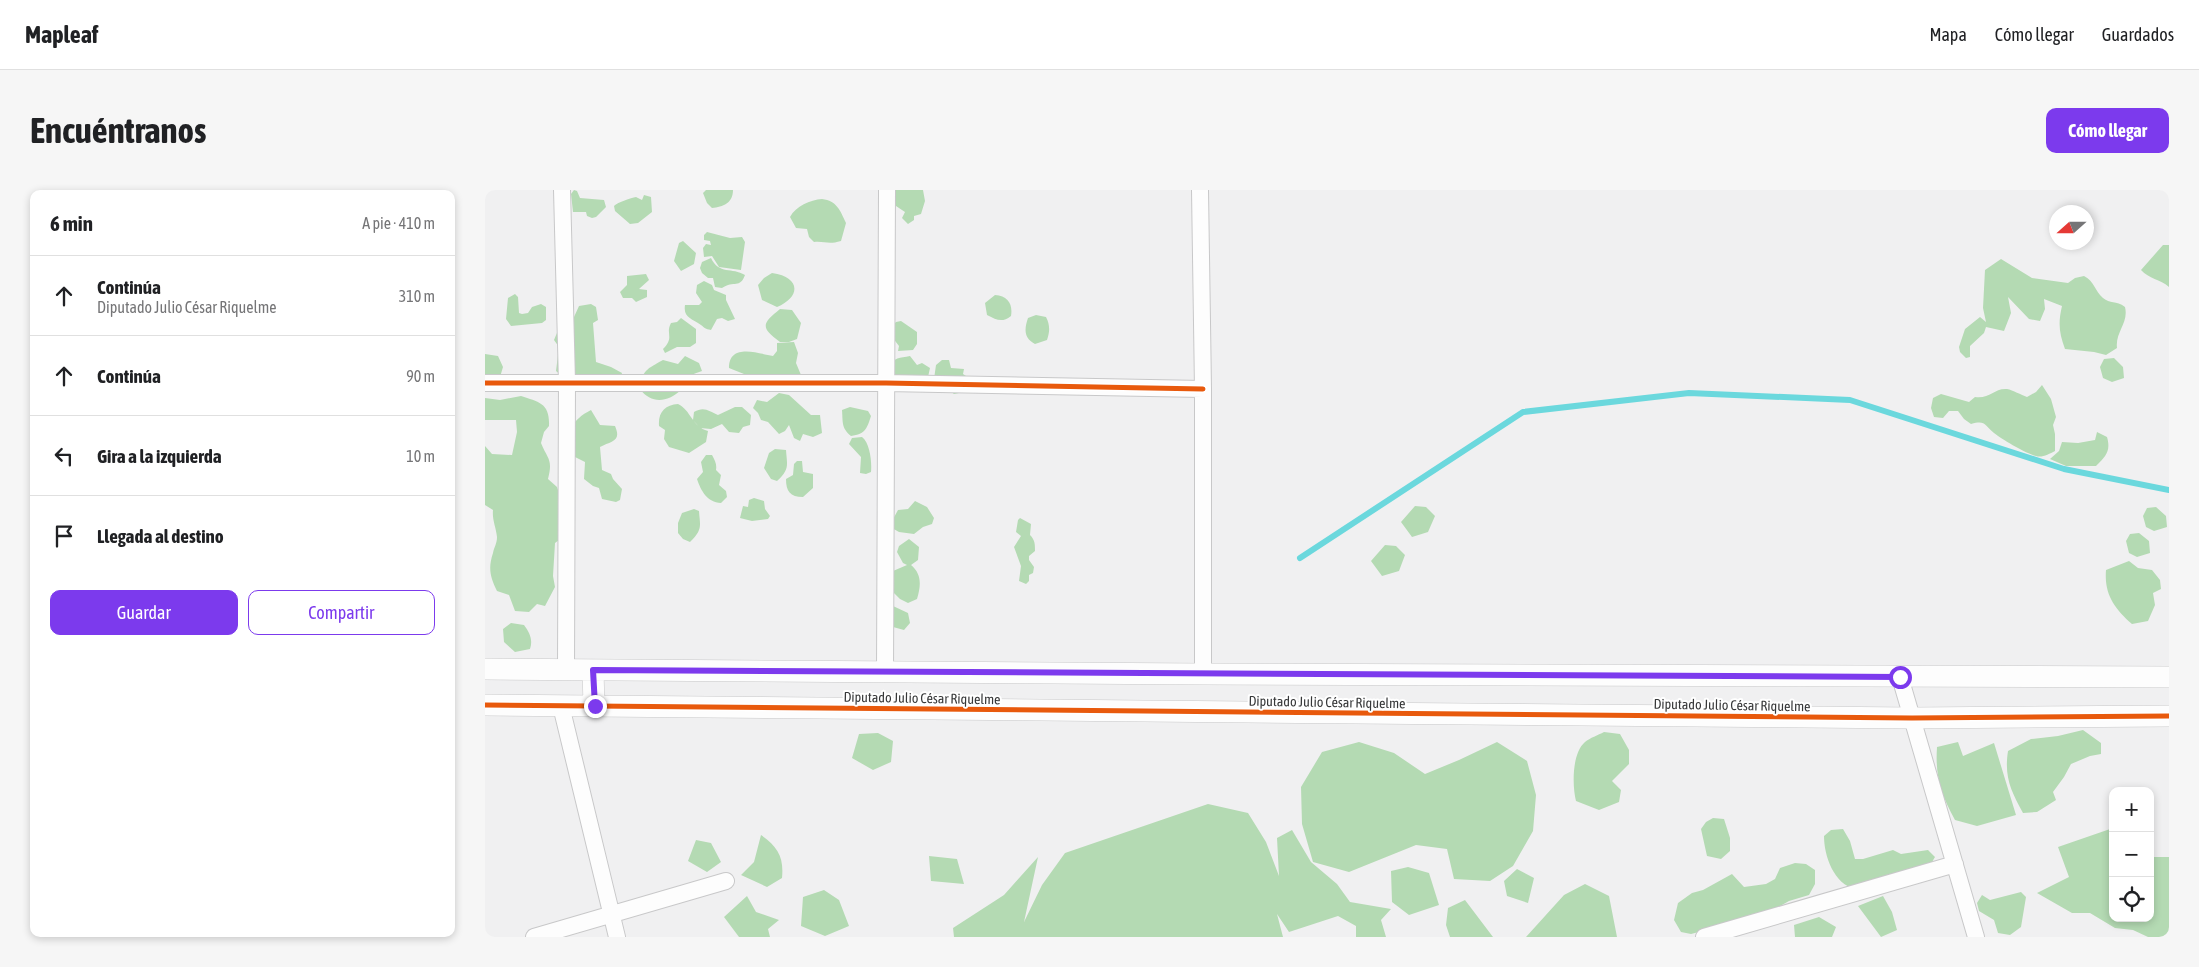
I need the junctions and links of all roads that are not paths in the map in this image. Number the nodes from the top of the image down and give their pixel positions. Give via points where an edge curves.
1 (562, 190) edge
2 (887, 190) edge
3 (1200, 190) edge
4 (567, 382) junction
5 (485, 383) edge
6 (886, 383) junction
7 (1203, 389) junction
8 (485, 669) edge
9 (566, 670) junction
10 (593, 670) junction
11 (885, 672) junction
12 (1203, 674) junction
13 (1900, 677) junction
14 (2169, 677) edge
15 (485, 705) edge
16 (561, 706) junction
17 (595, 706) junction
18 (2169, 716) edge
19 (1912, 718) junction
20 (1955, 864) junction
21 (726, 881) dead end
22 (611, 914) junction
23 (534, 937) edge
24 (617, 937) edge
25 (1704, 937) edge
26 (1976, 937) edge

1 - 4 street
2 - 6 street
3 - 7 street
4 - 5 street
4 - 6 street
4 - 9 street
6 - 7 street
6 - 11 street
7 - 12 street
8 - 9 street, Diputado Julio César Riquelme
9 - 10 street, Diputado Julio César Riquelme
10 - 11 street, Diputado Julio César Riquelme
10 - 17 street
11 - 12 street, Diputado Julio César Riquelme
12 - 13 street, Diputado Julio César Riquelme
13 - 14 street, Diputado Julio César Riquelme
13 - 19 street
15 - 16 street, Diputado Julio César Riquelme
16 - 17 street, Diputado Julio César Riquelme
16 - 22 street
17 - 19 street, Diputado Julio César Riquelme
18 - 19 street, Diputado Julio César Riquelme
19 - 20 street
20 - 25 street
20 - 26 street
21 - 22 street
22 - 23 street
22 - 24 street

